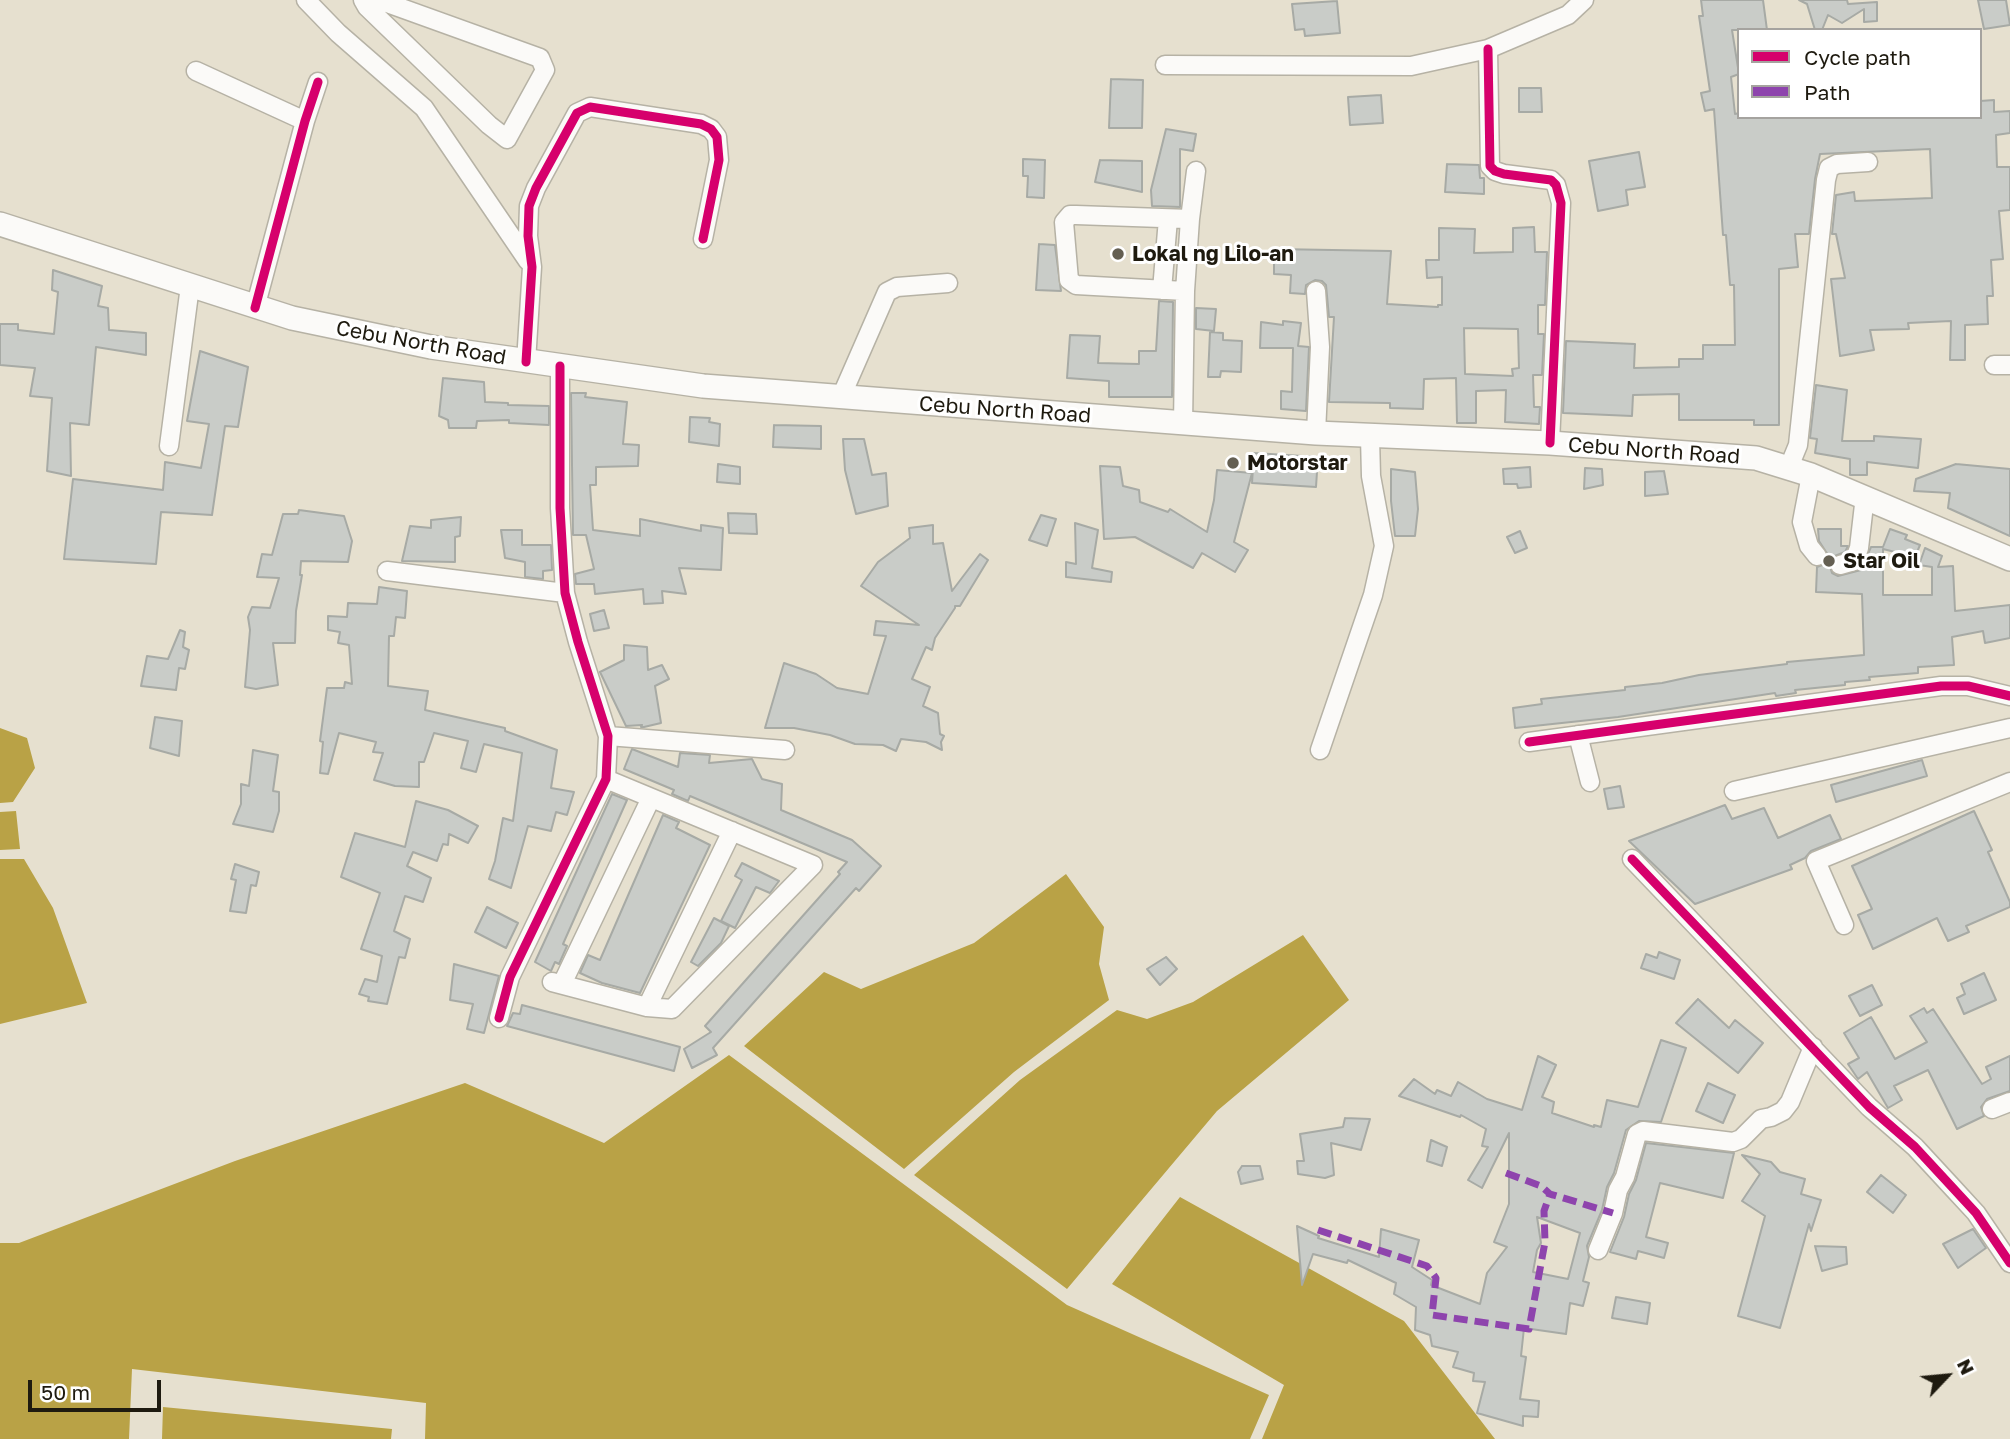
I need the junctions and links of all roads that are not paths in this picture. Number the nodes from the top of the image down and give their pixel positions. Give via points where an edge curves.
1 (306, 0) edge
2 (363, 0) edge
3 (379, 0) edge
4 (1584, 0) edge
5 (1488, 49) junction
6 (1165, 65) dead end
7 (196, 71) dead end
8 (318, 82) dead end
9 (305, 121) junction
10 (1868, 162) dead end
11 (1196, 171) dead end
12 (1168, 219) junction
13 (1190, 219) junction
14 (0, 225) edge
15 (703, 239) dead end
16 (532, 267) junction
17 (948, 283) dead end
18 (190, 286) junction
19 (1162, 290) junction
20 (1185, 291) junction
21 (1316, 291) dead end
22 (255, 308) junction
23 (526, 362) junction
24 (560, 366) junction
25 (841, 397) junction
26 (1183, 424) junction
27 (1316, 433) junction
28 (1370, 437) junction
29 (1550, 443) junction
30 (169, 446) dead end
31 (1800, 471) junction
32 (1865, 496) junction
33 (1817, 556) dead end
34 (2010, 559) edge
35 (1840, 565) dead end
36 (387, 571) dead end
37 (565, 593) junction
38 (2010, 696) edge
39 (2010, 728) edge
40 (1578, 735) junction
41 (608, 736) junction
42 (1529, 742) dead end
43 (785, 750) dead end
44 (1320, 750) dead end
45 (606, 779) junction
46 (1590, 782) dead end
47 (2010, 782) edge
48 (1734, 791) dead end
49 (651, 797) junction
50 (732, 831) junction
51 (1632, 859) dead end
52 (1844, 925) dead end
53 (647, 1007) junction
54 (499, 1018) dead end
55 (1813, 1047) junction
56 (2010, 1102) edge
57 (1992, 1110) dead end
58 (1598, 1250) dead end
59 (2010, 1263) edge

1 - 16 street via 424,108
2 - 3 street via 507,139 545,70 540,58
4 - 5 street via 1568,15
5 - 6 street via 1411,66
5 - 29 street via 1490,166 1504,174 1550,180 1561,203
7 - 9 street
8 - 9 street
9 - 22 street
10 - 31 street via 1836,164 1829,168 1826,180 1798,446
11 - 13 street
12 - 13 street
12 - 19 street
12 - 19 street via 1070,215 1064,222 1069,279 1076,285
13 - 20 street
14 - 18 main road, Cebu North Road
15 - 16 street via 719,160 717,137 711,129 590,107 577,113 529,206
16 - 23 street
17 - 25 street via 887,292
18 - 22 main road, Cebu North Road
18 - 30 street
19 - 20 street
20 - 26 street
21 - 27 street via 1320,347
22 - 23 main road, Cebu North Road via 432,347
23 - 24 main road, Cebu North Road
24 - 25 main road, Cebu North Road via 726,388
24 - 37 street
25 - 26 main road, Cebu North Road
26 - 27 main road, Cebu North Road
27 - 28 main road, Cebu North Road
28 - 29 main road, Cebu North Road
28 - 44 street via 1371,476 1384,546 1373,595
29 - 31 main road, Cebu North Road via 1743,457
31 - 32 main road, Cebu North Road
31 - 33 street via 1802,522
32 - 34 main road, Cebu North Road
32 - 35 street via 1859,548 1854,561
36 - 37 street
37 - 41 street
38 - 40 street via 1968,686 1941,686
39 - 48 street
40 - 42 street
40 - 46 street
41 - 43 street
41 - 45 street
45 - 49 street
45 - 54 street via 510,976
47 - 52 street via 1816,861
49 - 50 street
49 - 53 street via 557,983
50 - 53 street
50 - 53 street via 813,865 672,1009
51 - 55 street
55 - 58 street via 1783,1111 1761,1119 1741,1139 1637,1134
55 - 59 street via 1960,1195
56 - 57 street

